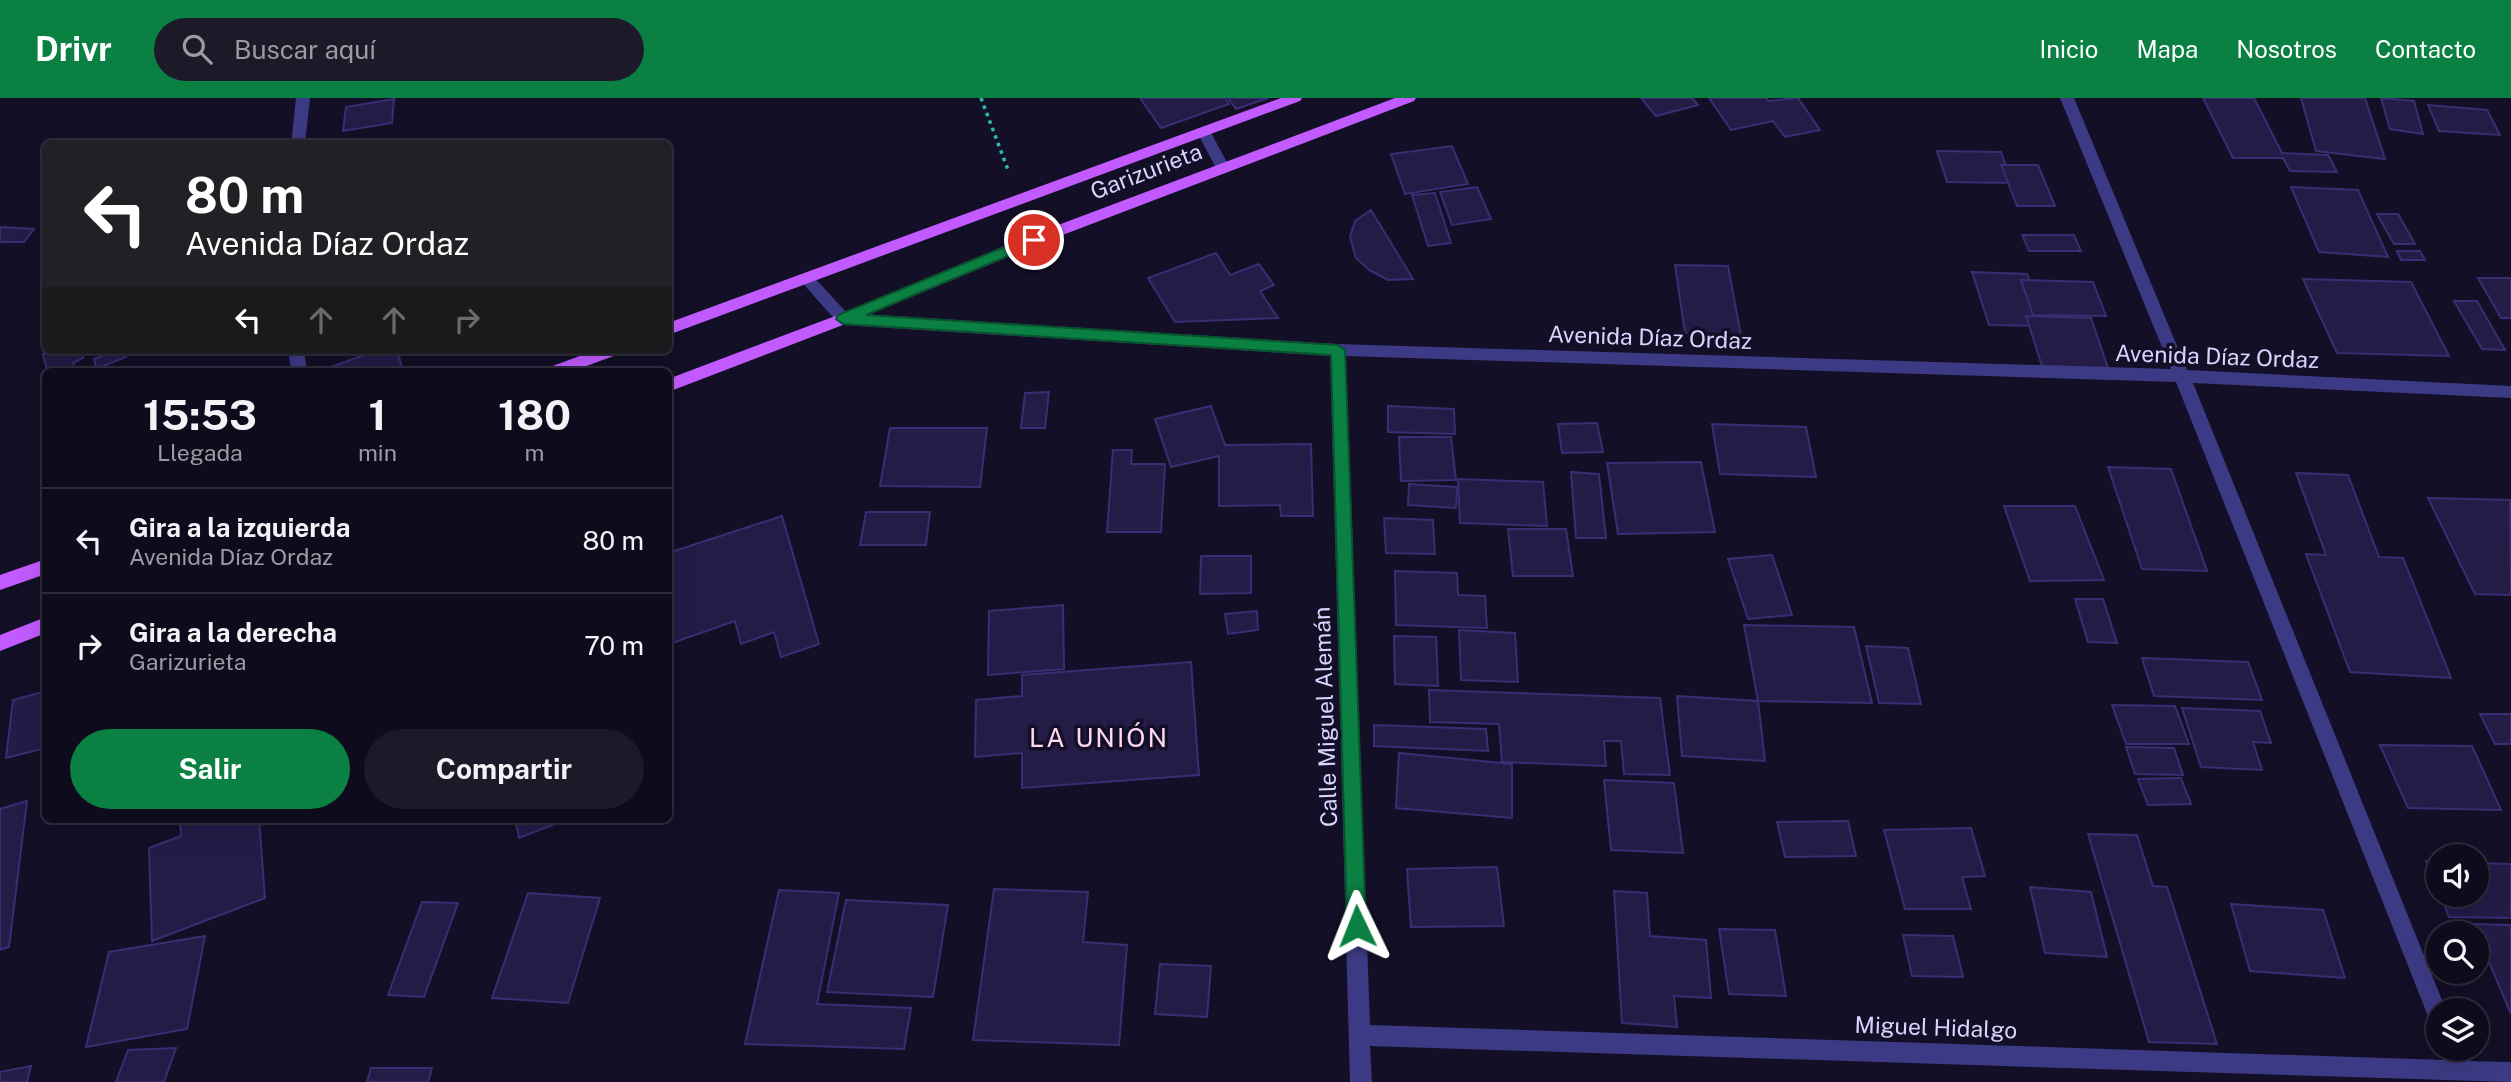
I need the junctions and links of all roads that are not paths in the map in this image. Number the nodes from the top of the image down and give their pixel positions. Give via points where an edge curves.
1 (303, 98) edge
2 (1295, 98) edge
3 (1409, 98) edge
4 (2067, 98) edge
5 (1204, 132) junction
6 (298, 140) edge
7 (1223, 168) junction
8 (806, 278) junction
9 (843, 319) junction
10 (672, 328) edge
11 (1338, 350) junction
12 (602, 354) edge
13 (564, 368) edge
14 (2182, 376) junction
15 (672, 384) edge
16 (2511, 392) edge
17 (42, 567) edge
18 (0, 583) edge
19 (42, 627) edge
20 (0, 643) edge
21 (2431, 998) edge
22 (1360, 1035) junction
23 (2511, 1073) edge
24 (2462, 1076) edge
25 (1361, 1082) edge

1 - 6 street
2 - 5 main road, Garizurieta
3 - 7 main road, Garizurieta
4 - 14 street
5 - 7 street
5 - 8 main road, Garizurieta
7 - 9 main road, Garizurieta
8 - 9 street
8 - 10 main road, Garizurieta
9 - 11 street, Avenida Díaz Ordaz
9 - 15 main road, Garizurieta
11 - 14 street, Avenida Díaz Ordaz
11 - 22 street, Calle Miguel Alemán
12 - 13 main road
14 - 16 street, Avenida Díaz Ordaz
14 - 21 street
17 - 18 main road
19 - 20 main road
22 - 24 street, Miguel Hidalgo
22 - 25 street, Calle Miguel Alemán
23 - 24 street, Miguel Hidalgo

